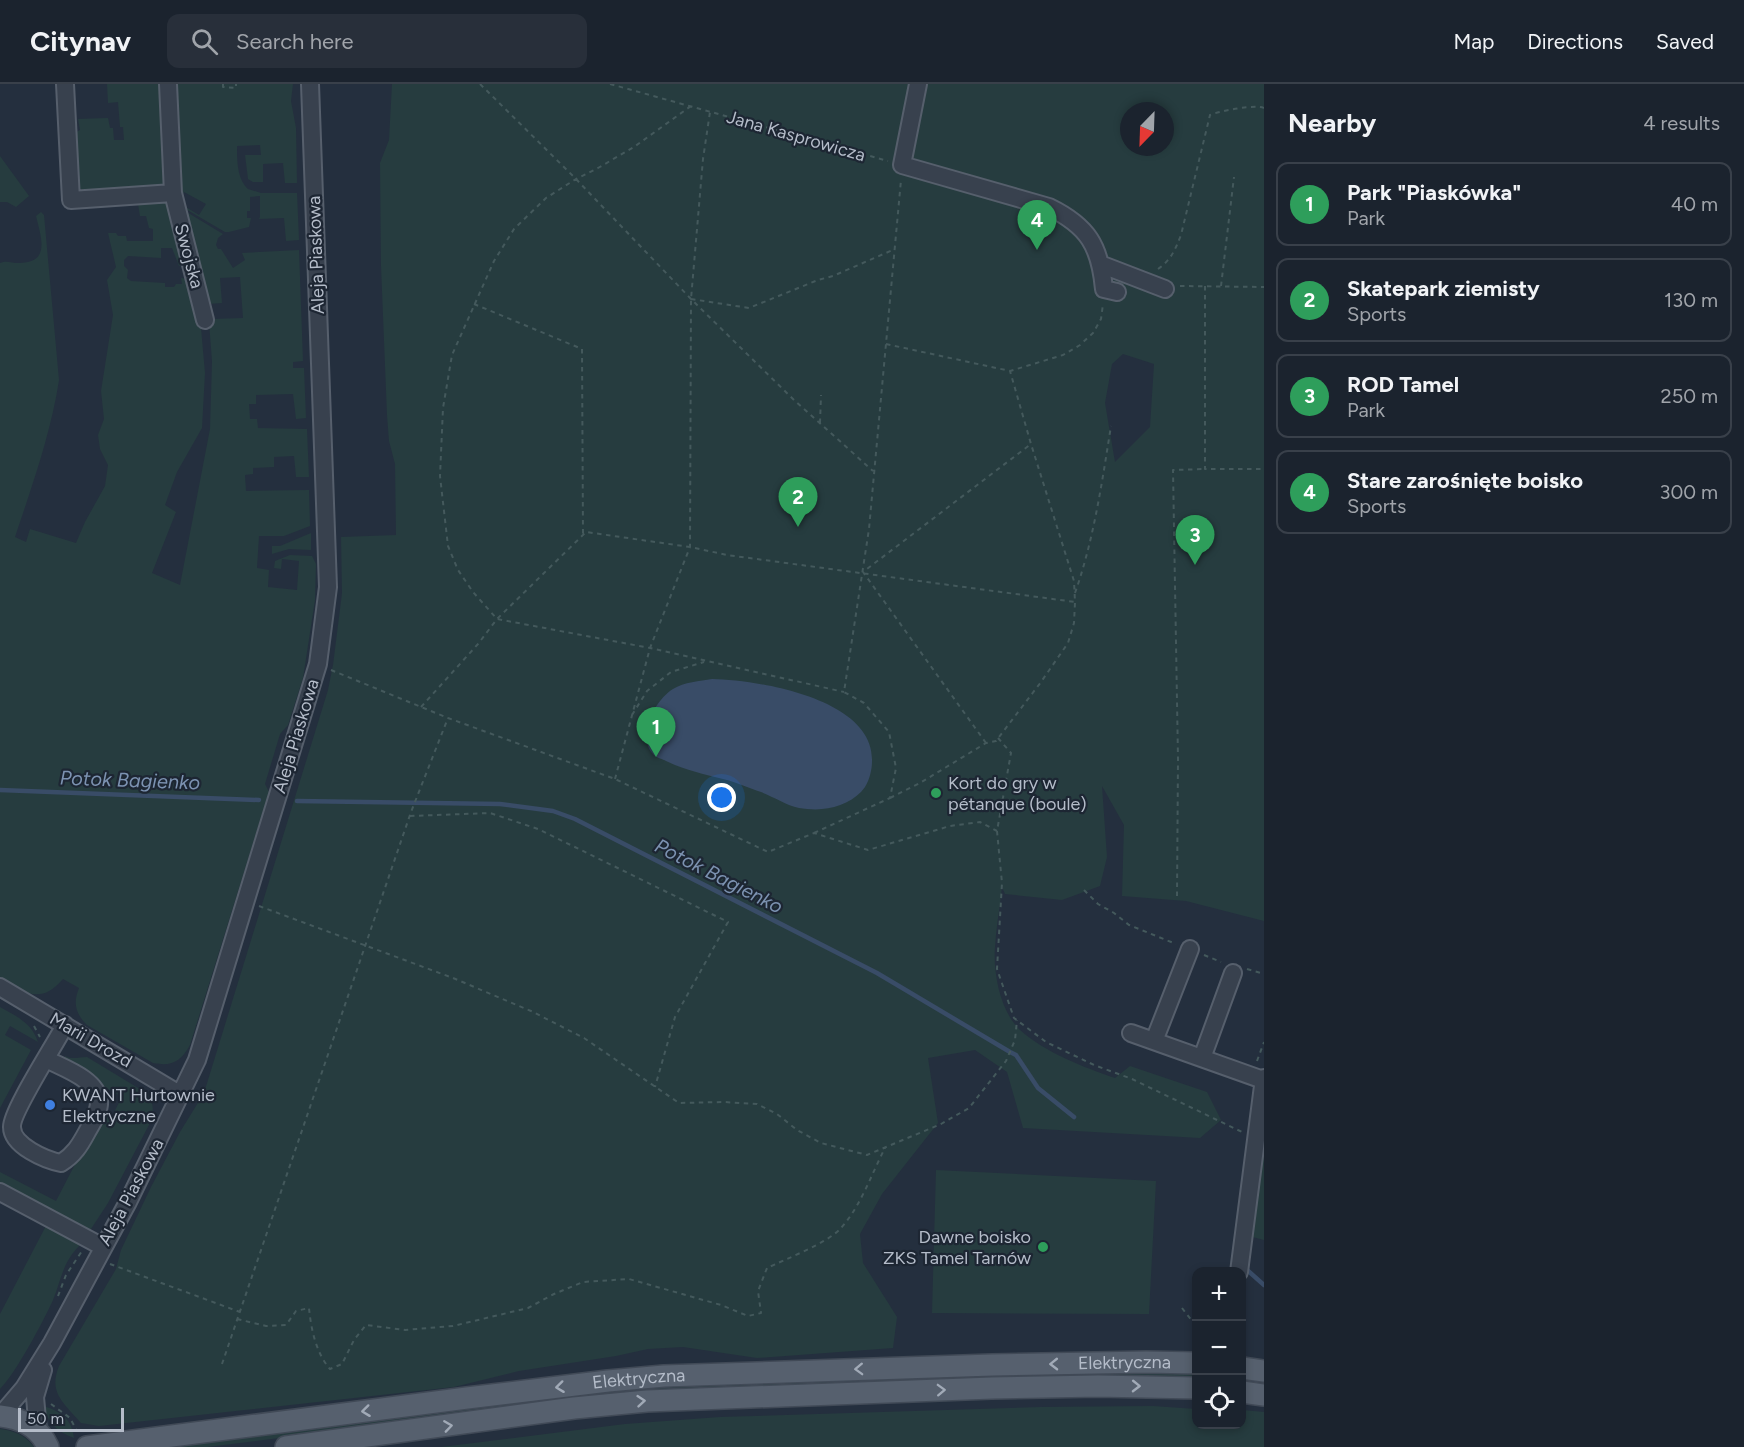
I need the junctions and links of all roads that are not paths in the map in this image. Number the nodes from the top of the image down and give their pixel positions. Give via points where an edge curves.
1 (65, 84) edge
2 (168, 84) edge
3 (310, 84) edge
4 (918, 84) edge
5 (173, 193) junction
6 (1099, 260) junction
7 (1169, 288) road end
8 (1110, 291) road end
9 (205, 320) dead end
10 (1190, 949) road end
11 (1233, 968) road end
12 (0, 987) edge
13 (65, 1025) junction
14 (1131, 1033) dead end
15 (1155, 1041) junction
16 (1202, 1058) junction
17 (46, 1059) junction
18 (1260, 1078) edge
19 (182, 1095) junction
20 (1257, 1180) edge
21 (2, 1197) edge
22 (105, 1255) junction
23 (1240, 1267) edge
24 (52, 1343) junction
25 (1192, 1363) edge
26 (1246, 1369) edge
27 (1264, 1371) edge
28 (1192, 1388) edge
29 (1246, 1393) edge
30 (1264, 1395) edge
31 (0, 1416) edge
32 (60, 1441) edge
33 (285, 1447) edge

1 - 5 street via 71,200
2 - 5 street, Swojska
3 - 19 street, Aleja Piaskowa via 328,587 324,626 318,664 197,1060
4 - 6 street via 902,165 1058,211 1081,225
5 - 9 street, Swojska
6 - 7 street
6 - 8 street
10 - 15 street
11 - 16 street
12 - 13 street, Marii Drozd
13 - 17 street
13 - 19 street, Marii Drozd
14 - 15 street
15 - 16 street
16 - 18 street
17 - 17 street via 88,1082 99,1101 79,1148 61,1163 29,1150 12,1128 14,1117
18 - 20 street via 1255,1138
19 - 22 street, Aleja Piaskowa
20 - 23 street
21 - 22 street
22 - 24 street, Aleja Piaskowa
24 - 31 street, Aleja Piaskowa via 21,1392
24 - 32 street, Aleja Piaskowa via 35,1394
25 -> 32 main road, Elektryczna via 664,1376
26 - 27 main road
33 -> 28 main road, Elektryczna via 646,1401 992,1388
29 - 30 main road
31 - 32 main road via 21,1420

